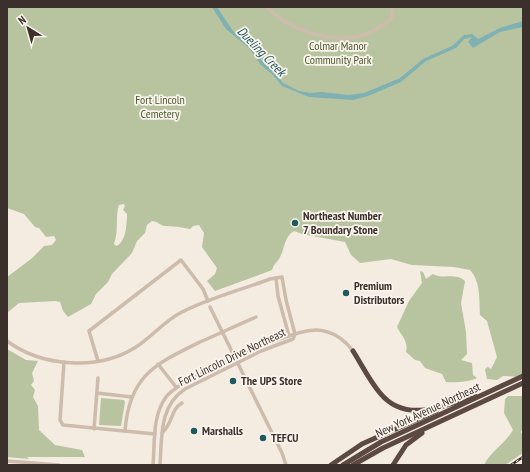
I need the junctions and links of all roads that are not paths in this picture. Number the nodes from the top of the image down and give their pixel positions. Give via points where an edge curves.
1 (267, 7) edge
2 (391, 7) edge
3 (276, 278) junction
4 (208, 301) junction
5 (210, 307) dead end
6 (256, 317) dead end
7 (222, 331) junction
8 (295, 334) junction
9 (289, 336) junction
10 (7, 340) edge
11 (353, 351) joint
12 (235, 358) junction
13 (98, 360) junction
14 (64, 362) junction
15 (238, 363) junction
16 (158, 364) junction
17 (523, 376) edge
18 (98, 378) dead end
19 (523, 383) edge
20 (176, 387) junction
21 (497, 388) junction
22 (97, 393) junction
23 (132, 397) junction
24 (465, 399) junction
25 (182, 403) dead end
26 (462, 411) junction
27 (94, 429) junction
28 (124, 431) junction
29 (162, 433) junction
30 (155, 434) junction
31 (7, 461) edge
32 (59, 465) edge
33 (153, 465) edge
34 (160, 465) edge
35 (286, 465) edge
36 (331, 465) edge
37 (343, 465) edge
38 (353, 465) edge
39 (394, 465) edge

1 - 2 street via 282,19 304,30 346,38 364,35 381,27 392,17
3 - 4 street
3 - 8 street, Fort Lincoln Drive Northeast via 282,277
3 - 9 street, Fort Lincoln Drive Northeast
4 - 13 street via 176,315 141,344 127,352
4 - 13 street via 203,289 180,260 89,331
5 - 7 street
6 - 7 street
7 - 12 street
7 - 16 street
8 - 9 street, Fort Lincoln Drive Northeast
8 - 11 street, Fort Lincoln Drive Northeast via 313,330 328,332 341,338
8 - 15 street, Fort Lincoln Drive Northeast via 290,342 264,350
9 - 12 street, Fort Lincoln Drive Northeast via 264,344
10 - 14 street via 34,355
11 - 24 highway via 380,394 398,407 428,410
12 - 15 street
12 - 20 street, Fort Lincoln Drive Northeast
13 - 14 street
14 - 27 street via 61,423 66,426
15 - 29 street, Fort Lincoln Drive Northeast via 176,395 165,412
15 - 35 street
16 - 20 street
16 - 23 street via 144,377
17 - 21 highway, New York Avenue Northeast
18 - 22 street
19 - 26 highway, New York Avenue Northeast
20 - 30 street, Fort Lincoln Drive Northeast via 161,406
21 - 24 highway
21 - 37 highway, New York Avenue Northeast via 381,442
22 - 23 street
22 - 27 street
23 - 28 street
24 - 36 highway via 367,442
25 - 29 street via 176,408 170,425
26 - 38 highway, New York Avenue Northeast
26 - 39 highway via 412,440 401,451
27 - 28 street
28 - 30 street
29 - 34 street, Fort Lincoln Drive Northeast
30 - 33 street, Fort Lincoln Drive Northeast
31 - 32 street

